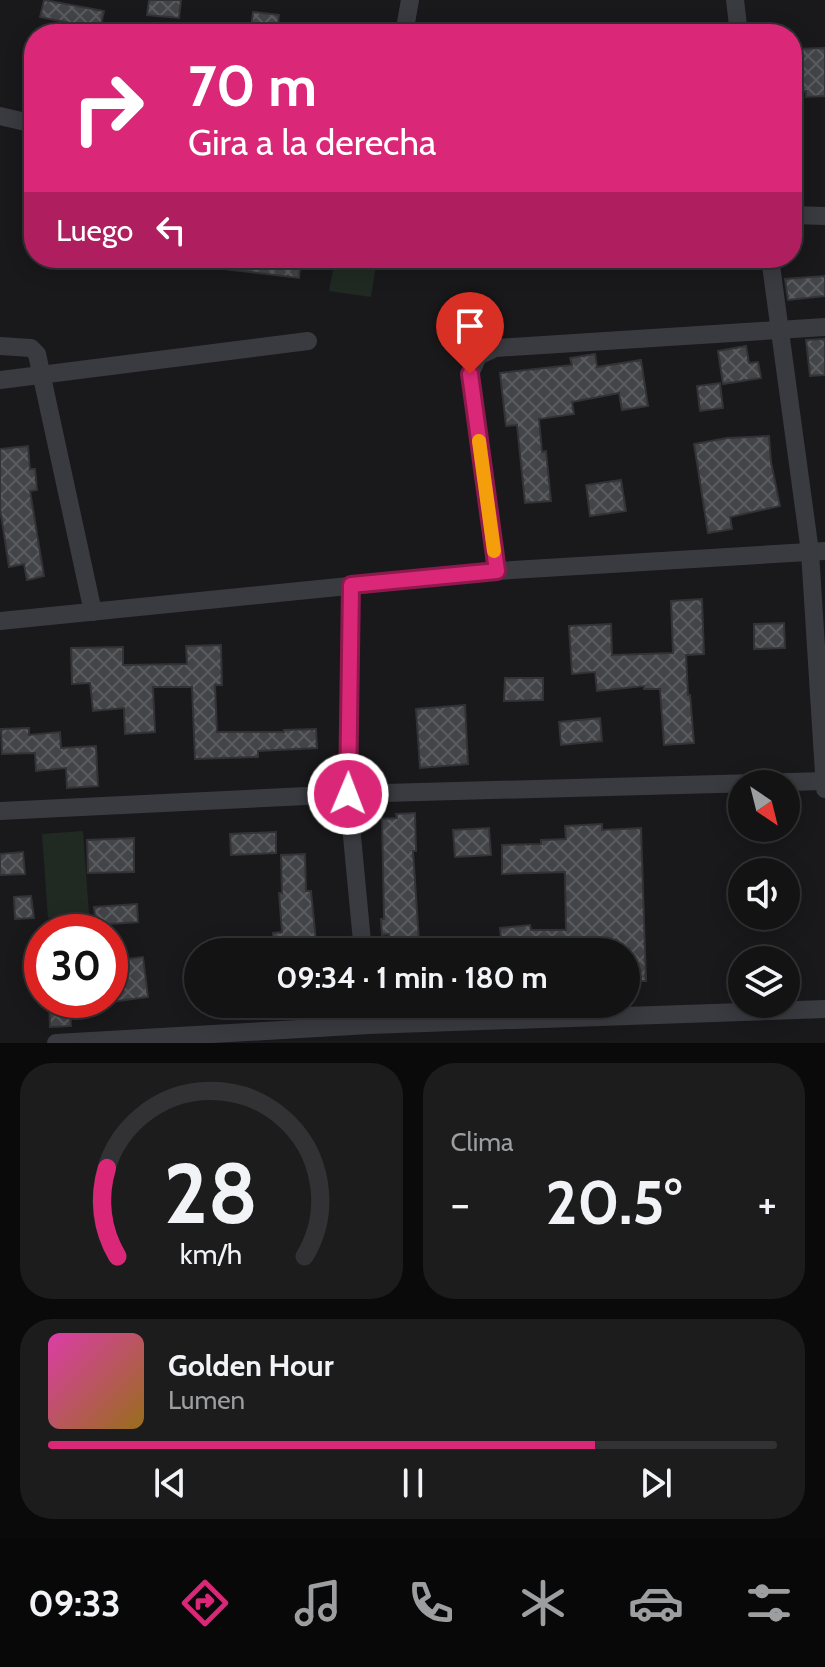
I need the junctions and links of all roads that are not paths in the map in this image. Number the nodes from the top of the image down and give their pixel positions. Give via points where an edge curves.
1 (410, 0) edge
2 (735, 0) edge
3 (406, 24) edge
4 (738, 24) edge
5 (0, 116) edge
6 (24, 122) edge
7 (802, 215) edge
8 (825, 216) edge
9 (771, 268) edge
10 (825, 327) edge
11 (779, 329) junction
12 (308, 341) dead end
13 (0, 346) edge
14 (41, 376) junction
15 (0, 380) edge
16 (817, 551) edge
17 (497, 571) junction
18 (351, 585) junction
19 (93, 612) junction
20 (0, 621) edge
21 (825, 781) edge
22 (825, 789) edge
23 (348, 794) junction
24 (0, 811) edge
25 (362, 938) edge
26 (825, 1009) edge
27 (380, 1031) edge
28 (211, 1038) edge
29 (56, 1043) edge

1 - 3 street
2 - 4 street
5 - 6 street
7 - 8 street
9 - 11 street
10 - 11 street
11 - 16 street
11 - 17 street via 495,348 478,356 470,374
12 - 14 street
13 - 14 street via 31,348
14 - 15 street
14 - 19 street
16 - 17 street
16 - 21 street
17 - 18 street
18 - 19 street
18 - 23 street
19 - 20 street
21 - 22 street
21 - 23 street
23 - 24 street
23 - 25 street
26 - 27 street
27 - 28 street
28 - 29 street

